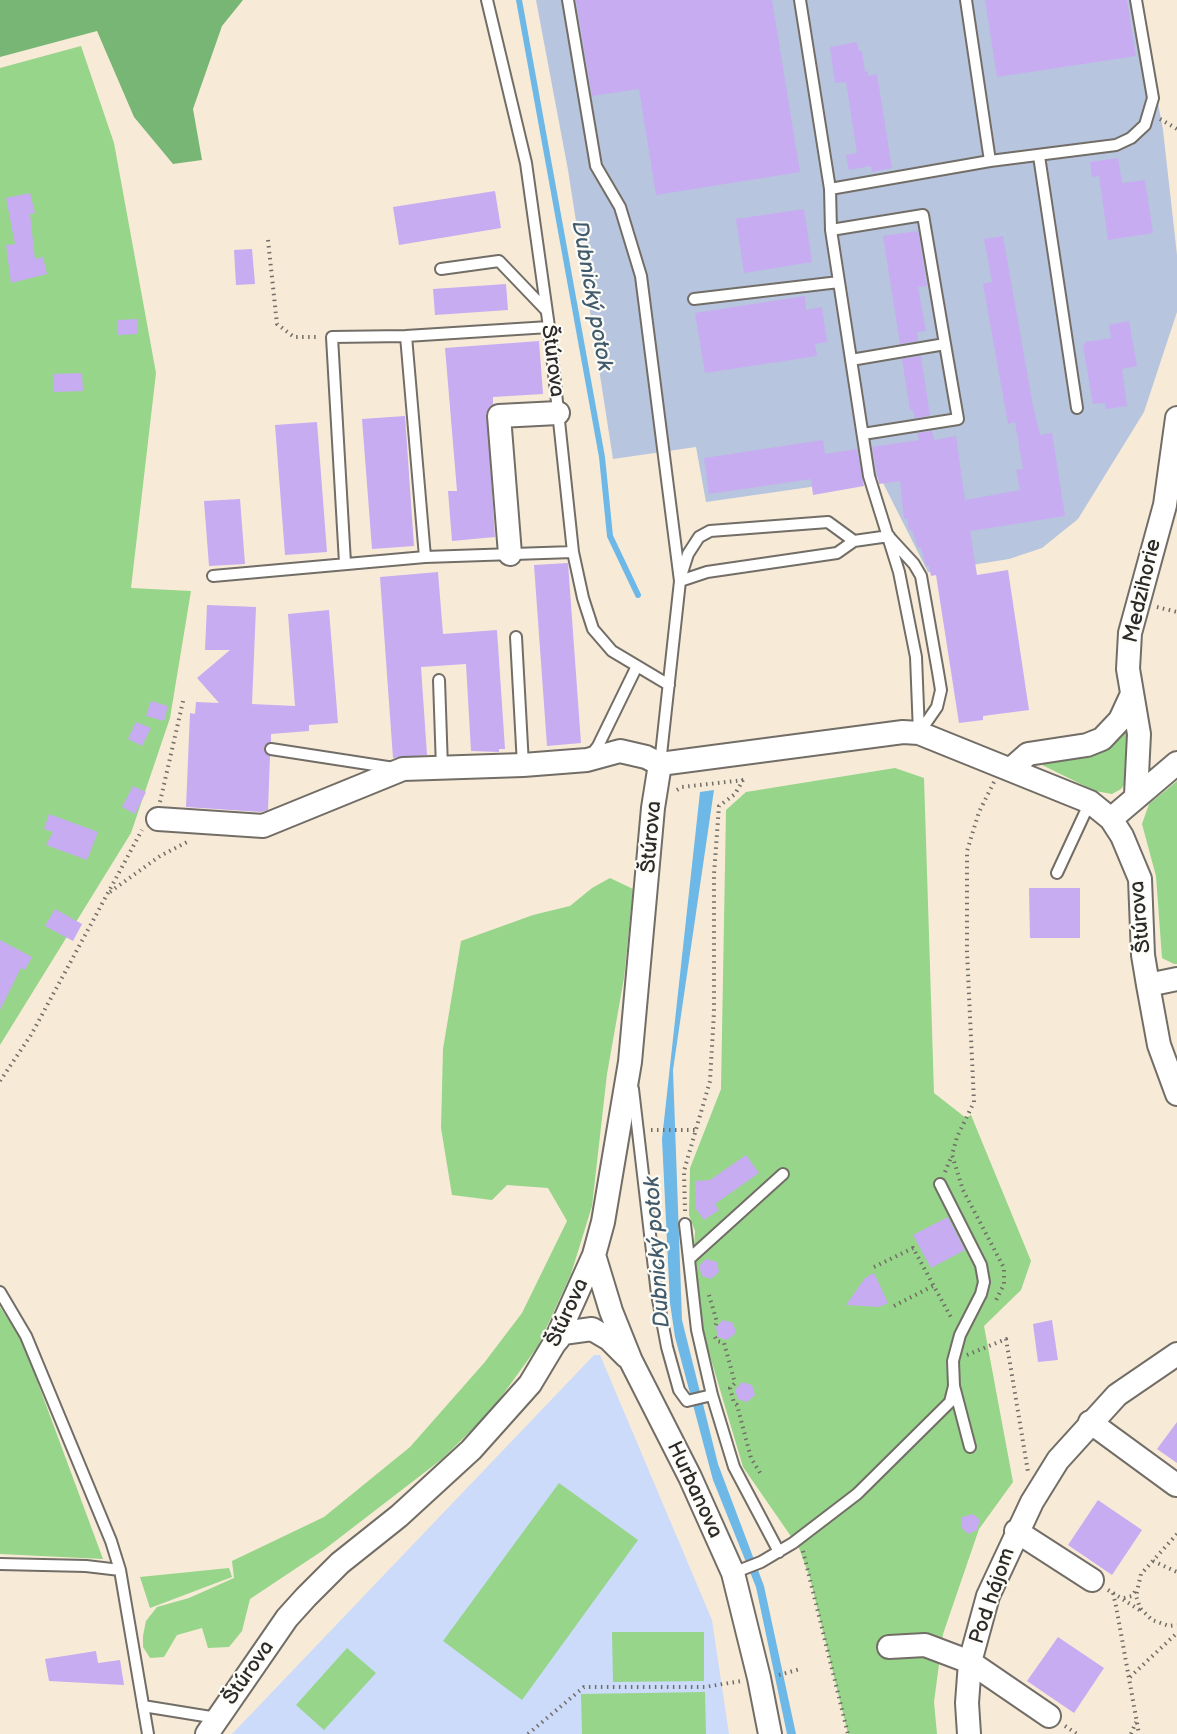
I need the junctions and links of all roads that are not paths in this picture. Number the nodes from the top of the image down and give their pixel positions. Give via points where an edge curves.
1 (487, 0) edge
2 (568, 0) edge
3 (800, 0) edge
4 (966, 0) edge
5 (1136, 0) edge
6 (1039, 156) junction
7 (990, 162) junction
8 (830, 189) junction
9 (831, 230) junction
10 (441, 269) dead end
11 (839, 282) junction
12 (694, 299) dead end
13 (545, 309) junction
14 (549, 327) junction
15 (406, 336) junction
16 (945, 344) junction
17 (851, 360) junction
18 (1077, 408) dead end
19 (558, 413) junction
20 (1177, 418) edge
21 (863, 434) junction
22 (889, 536) junction
23 (854, 541) junction
24 (573, 552) junction
25 (510, 554) junction
26 (424, 557) junction
27 (345, 563) junction
28 (213, 576) dead end
29 (680, 581) junction
30 (516, 637) dead end
31 (637, 666) junction
32 (439, 680) dead end
33 (669, 685) junction
34 (1132, 694) junction
35 (919, 733) junction
36 (270, 749) dead end
37 (587, 760) junction
38 (1177, 763) edge
39 (660, 764) junction
40 (523, 765) junction
41 (403, 769) junction
42 (442, 769) junction
43 (1003, 774) junction
44 (1136, 795) junction
45 (1090, 802) junction
46 (158, 819) road end
47 (1111, 819) junction
48 (1057, 873) dead end
49 (1177, 979) edge
50 (1148, 985) junction
51 (630, 1062) junction
52 (1177, 1094) edge
53 (783, 1174) dead end
54 (940, 1184) dead end
55 (685, 1224) road end
56 (594, 1255) junction
57 (689, 1259) junction
58 (0, 1292) edge
59 (554, 1344) junction
60 (1177, 1354) edge
61 (631, 1361) junction
62 (954, 1386) junction
63 (711, 1395) junction
64 (1090, 1422) junction
65 (970, 1447) dead end
66 (1176, 1485) edge
67 (1016, 1531) junction
68 (778, 1552) junction
69 (0, 1564) edge
70 (120, 1570) junction
71 (739, 1571) junction
72 (1092, 1580) road end
73 (889, 1647) dead end
74 (970, 1662) junction
75 (143, 1706) junction
76 (1049, 1716) dead end
77 (212, 1726) edge
78 (148, 1734) edge
79 (770, 1734) edge
80 (969, 1734) edge

1 - 13 lane, Štúrova via 526,163
2 - 29 lane, Štúrova via 596,166 620,207 641,276
3 - 8 lane
4 - 7 lane
5 - 6 lane via 1153,98 1145,125 1116,145
6 - 7 lane
6 - 18 lane
7 - 8 lane
8 - 9 lane
9 - 11 lane
9 - 16 lane via 923,215
10 - 13 lane via 499,261
11 - 12 lane
11 - 17 lane
13 - 14 lane, Štúrova
14 - 15 lane
14 - 19 lane, Štúrova
15 - 26 lane
15 - 27 lane via 332,337
16 - 17 lane
16 - 21 lane via 958,419
17 - 21 lane
19 - 24 lane, Štúrova
19 - 25 street via 499,417
20 - 34 street, Medzihorie via 1165,505 1130,633 1128,669
21 - 22 lane via 869,476
22 - 23 lane
22 - 35 lane via 916,657
22 - 35 lane via 921,576 941,690 937,707
23 - 29 lane via 837,553 707,572
23 - 29 lane via 828,522 710,531 699,537 688,554
24 - 25 lane
24 - 31 lane, Štúrova via 593,629 612,651
25 - 26 lane
26 - 27 lane
27 - 28 lane
29 - 33 lane, Štúrova
30 - 40 lane
31 - 33 lane, Štúrova
31 - 37 lane via 598,746
32 - 42 lane
33 - 39 lane, Štúrova
34 - 43 street via 1120,720 1102,739 1028,754
34 - 44 street, Medzihorie via 1139,734
35 - 39 street, Štúrova
35 - 43 street, Štúrova
36 - 41 lane
37 - 39 street, Štúrova via 620,751
37 - 40 street, Štúrova
38 - 44 street
39 - 51 street, Štúrova
40 - 42 street, Štúrova
41 - 42 street, Štúrova
41 - 46 street, Štúrova via 263,826
43 - 45 street, Štúrova
44 - 47 street
45 - 47 street, Štúrova
45 - 48 lane
47 - 50 street, Štúrova via 1140,879
49 - 50 street
50 - 52 street, Štúrova via 1159,1045
51 - 56 street, Štúrova
51 - 63 lane via 657,1294 667,1347 679,1390 687,1401
53 - 57 lane
54 - 62 lane via 983,1274 981,1294 960,1335 953,1361
55 - 57 lane
56 - 59 street, Štúrova
56 - 61 street, Hurbanova
57 - 63 lane via 697,1330
58 - 70 lane via 26,1336
59 - 61 street via 563,1333 592,1329 609,1339
59 - 77 street, Štúrova via 530,1384 471,1450 340,1563 287,1618
60 - 64 street, Pod hájom via 1117,1395
61 - 71 street, Hurbanova
62 - 65 lane
62 - 68 lane via 950,1402 857,1494
63 - 68 lane via 734,1467
64 - 66 street
64 - 67 street, Pod hájom via 1058,1460
67 - 72 street, Pod hájom
67 - 74 street, Pod hájom via 988,1596
68 - 71 lane
69 - 70 lane
70 - 75 lane
71 - 79 street, Hurbanova
73 - 74 street via 925,1645
74 - 76 street, Pod hájom
74 - 80 street, Pod hájom
75 - 77 lane
75 - 78 lane

